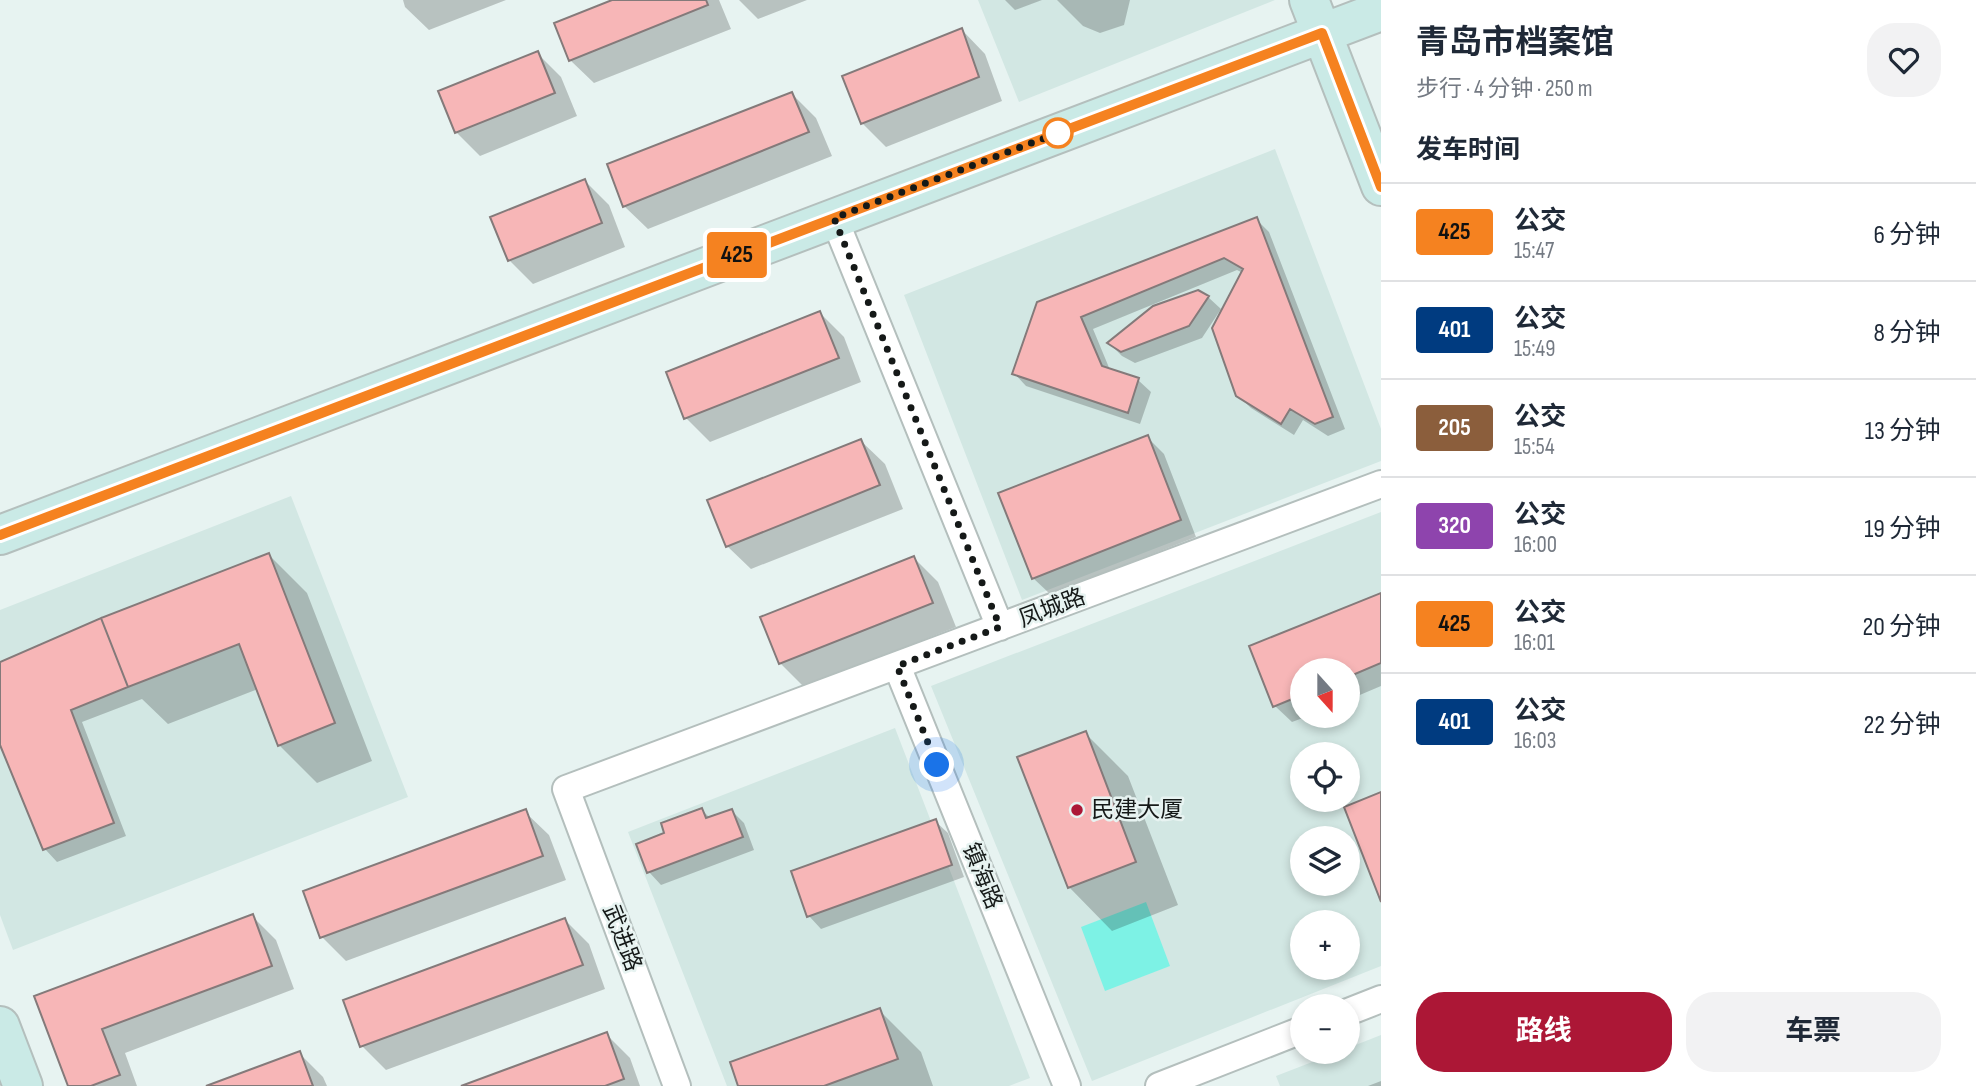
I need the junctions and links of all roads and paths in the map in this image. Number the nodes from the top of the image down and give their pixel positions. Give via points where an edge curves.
1 (1381, 11) edge
2 (1316, 17) edge
3 (1381, 186) edge
4 (834, 218) junction
5 (1381, 484) edge
6 (0, 535) edge
7 (1000, 627) junction
8 (897, 666) junction
9 (566, 789) joint
10 (1381, 999) edge
11 (1360, 1007) edge
12 (0, 1026) edge
13 (1290, 1035) edge
14 (23, 1086) edge
15 (677, 1086) edge
16 (1067, 1086) edge
17 (1159, 1086) edge

1 - 2 main road
2 - 3 main road
2 - 4 main road
4 - 6 main road
4 - 7 street
5 - 7 street, 凤城路
7 - 8 street, 凤城路
8 - 9 street, 凤城路
8 - 16 street, 镇海路
9 - 15 street, 武进路
10 - 11 street
12 - 14 main road
13 - 17 street

